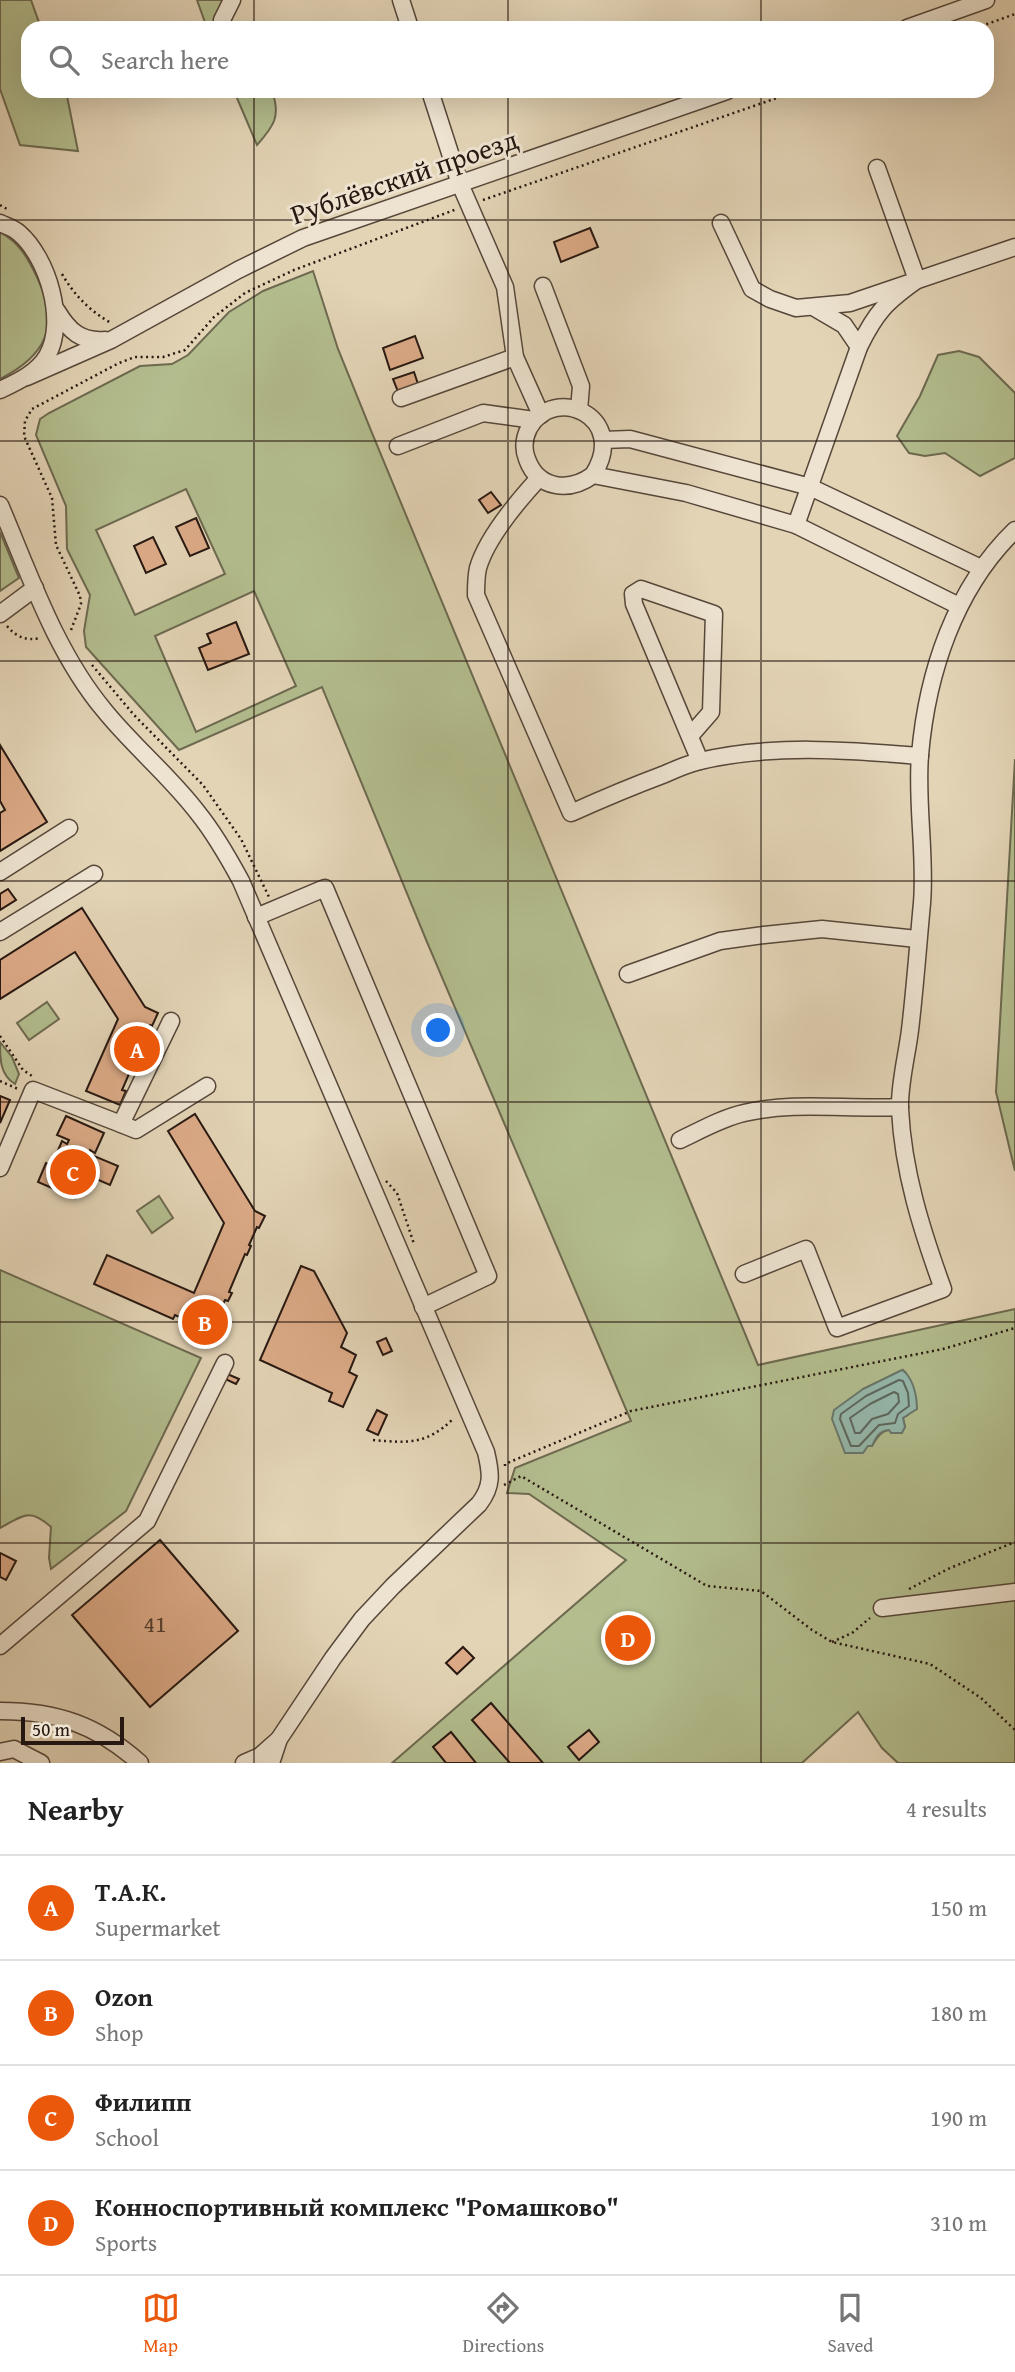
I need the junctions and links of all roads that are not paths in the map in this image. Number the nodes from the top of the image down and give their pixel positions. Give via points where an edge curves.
1 (232, 0) edge
2 (401, 0) edge
3 (986, 0) edge
4 (222, 21) edge
5 (408, 21) edge
6 (927, 21) edge
7 (432, 98) edge
8 (707, 98) edge
9 (877, 168) dead end
10 (460, 184) junction
11 (6, 218) edge
12 (721, 223) dead end
13 (1015, 247) edge
14 (917, 280) junction
15 (543, 286) dead end
16 (55, 308) junction
17 (815, 308) junction
18 (116, 337) junction
19 (859, 347) junction
20 (515, 356) junction
21 (27, 376) junction
22 (0, 390) edge
23 (401, 398) dead end
24 (579, 410) junction
25 (537, 418) junction
26 (603, 440) junction
27 (398, 446) dead end
28 (593, 475) junction
29 (538, 478) junction
30 (810, 487) junction
31 (0, 505) edge
32 (796, 525) junction
33 (1015, 530) edge
34 (981, 568) junction
35 (35, 587) junction
36 (959, 606) junction
37 (3, 619) edge
38 (690, 736) junction
39 (920, 756) junction
40 (700, 761) junction
41 (69, 828) dead end
42 (0, 872) edge
43 (94, 874) dead end
44 (256, 917) junction
45 (0, 932) edge
46 (917, 939) junction
47 (628, 974) dead end
48 (171, 1021) dead end
49 (208, 1086) dead end
50 (900, 1107) junction
51 (121, 1124) junction
52 (680, 1140) dead end
53 (0, 1168) edge
54 (744, 1274) dead end
55 (423, 1307) junction
56 (225, 1363) dead end
57 (1015, 1592) edge
58 (882, 1608) dead end
59 (0, 1646) edge
60 (0, 1712) edge
61 (279, 1739) junction
62 (0, 1752) edge
63 (130, 1760) edge
64 (41, 1763) edge
65 (244, 1763) edge
66 (271, 1763) edge

1 - 4 street
2 - 5 street
3 - 6 street
7 - 10 street
8 - 10 street, Рублёвский проезд
9 - 14 street
10 - 18 street, Рублёвский проезд via 303,238
10 - 20 street via 505,287
11 - 16 street via 33,249
12 - 17 street via 752,289 796,308
13 - 14 street
14 - 17 street via 850,303
14 - 19 street via 887,301
15 - 24 street via 582,386
16 - 18 street via 78,336 92,341
16 - 21 street via 53,344 46,359
17 - 19 street via 844,325
18 - 21 street, Рублёвский проезд
19 - 30 street
20 - 23 street
20 - 25 street
21 - 22 street, Рублёвский проезд
24 - 25 street via 551,409
24 - 26 street via 599,427
25 - 27 street via 483,414
25 - 29 street via 528,430 524,453
26 - 28 street via 601,461
26 - 30 street via 630,439
28 - 29 street via 571,486
28 - 32 street via 686,493
29 - 40 street via 488,546 478,569 476,596 571,813
30 - 32 street
30 - 34 street
31 - 35 street
32 - 36 street
33 - 34 street
34 - 36 street
35 - 37 street
35 - 44 street via 82,681 218,839
36 - 39 street via 931,687
38 - 38 street via 634,604 633,594 641,589 714,614 711,712
38 - 40 street
39 - 40 street via 806,749
39 - 46 street via 922,902
41 - 42 street
43 - 45 street
44 - 55 street
44 - 55 street via 325,888 488,1276
46 - 47 street via 822,929 764,935 720,941
46 - 50 street
48 - 51 street
49 - 51 street via 136,1130
50 - 52 street via 782,1106 742,1113
50 - 54 street via 910,1182 943,1289 837,1328 806,1249
51 - 53 street via 33,1090
55 - 61 street via 486,1452 494,1494 362,1619
56 - 59 street via 147,1521
57 - 58 street
60 - 63 street via 69,1720 102,1734
61 - 65 street
61 - 66 street
62 - 64 street via 15,1749

